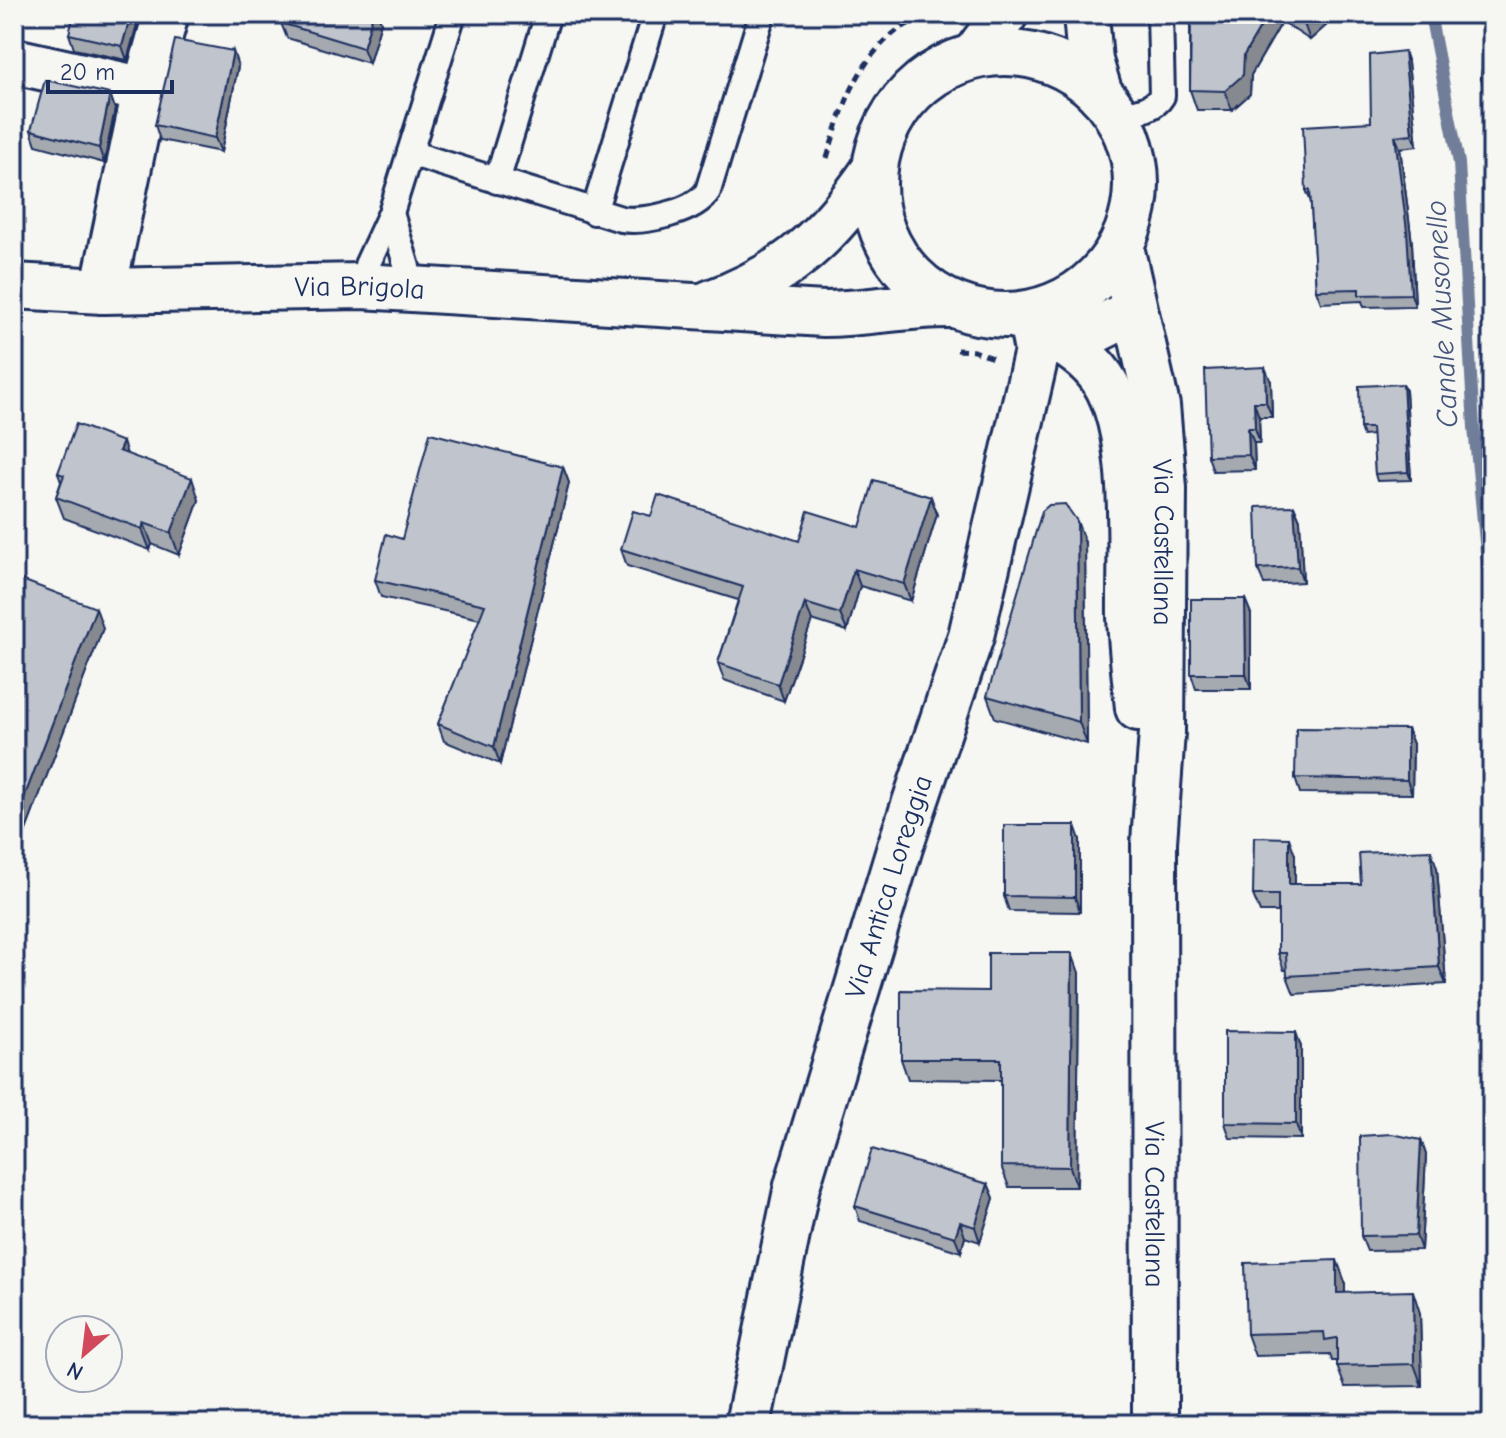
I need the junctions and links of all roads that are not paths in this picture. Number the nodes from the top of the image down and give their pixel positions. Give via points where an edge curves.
1 (166, 14) edge
2 (453, 14) edge
3 (548, 14) edge
4 (655, 14) edge
5 (762, 14) edge
6 (1005, 14) edge
7 (1086, 14) edge
8 (1160, 14) edge
9 (974, 56) junction
10 (14, 61) edge
11 (145, 90) junction
12 (1108, 105) junction
13 (410, 153) junction
14 (874, 170) junction
15 (497, 181) junction
16 (594, 212) junction
17 (391, 213) junction
18 (1121, 247) junction
19 (14, 286) edge
20 (387, 288) junction
21 (103, 291) junction
22 (704, 305) junction
23 (954, 305) junction
24 (1134, 311) junction
25 (1036, 333) junction
26 (1154, 842) junction
27 (748, 1424) edge
28 (1155, 1424) edge

1 - 11 street
2 - 13 lane
3 - 15 lane
4 - 16 lane
5 - 16 lane via 704,197 640,221
6 - 9 street
7 - 12 street via 1090,61
8 - 12 lane via 1158,104
9 - 12 street via 1015,54 1055,63 1079,76
9 - 14 street via 925,79 905,98 889,121
10 - 11 street
11 - 21 street
12 - 18 street via 1129,141 1135,167 1136,195
13 - 15 lane
13 - 17 lane
14 - 22 street, Via Brigola via 826,231 786,266
14 - 23 street via 878,221 888,245 920,285
15 - 16 lane
17 - 20 lane via 369,259
17 - 20 lane via 407,267
18 - 24 street, Via Castellana
18 - 25 street via 1106,269 1077,293 1042,310
19 - 21 street, Via Brigola
20 - 21 street, Via Brigola
20 - 22 street, Via Brigola
22 - 23 street, Via Brigola via 840,314
23 - 25 street
24 - 25 street via 1082,337
24 - 26 street, Via Castellana via 1157,406 1164,488 1162,732
25 - 26 street, Via Castellana via 1079,355 1100,374 1119,415 1129,502 1134,675
25 - 27 street, Via Antica Loreggia via 1027,396 971,636 900,847 797,1186
26 - 28 street, Via Castellana

